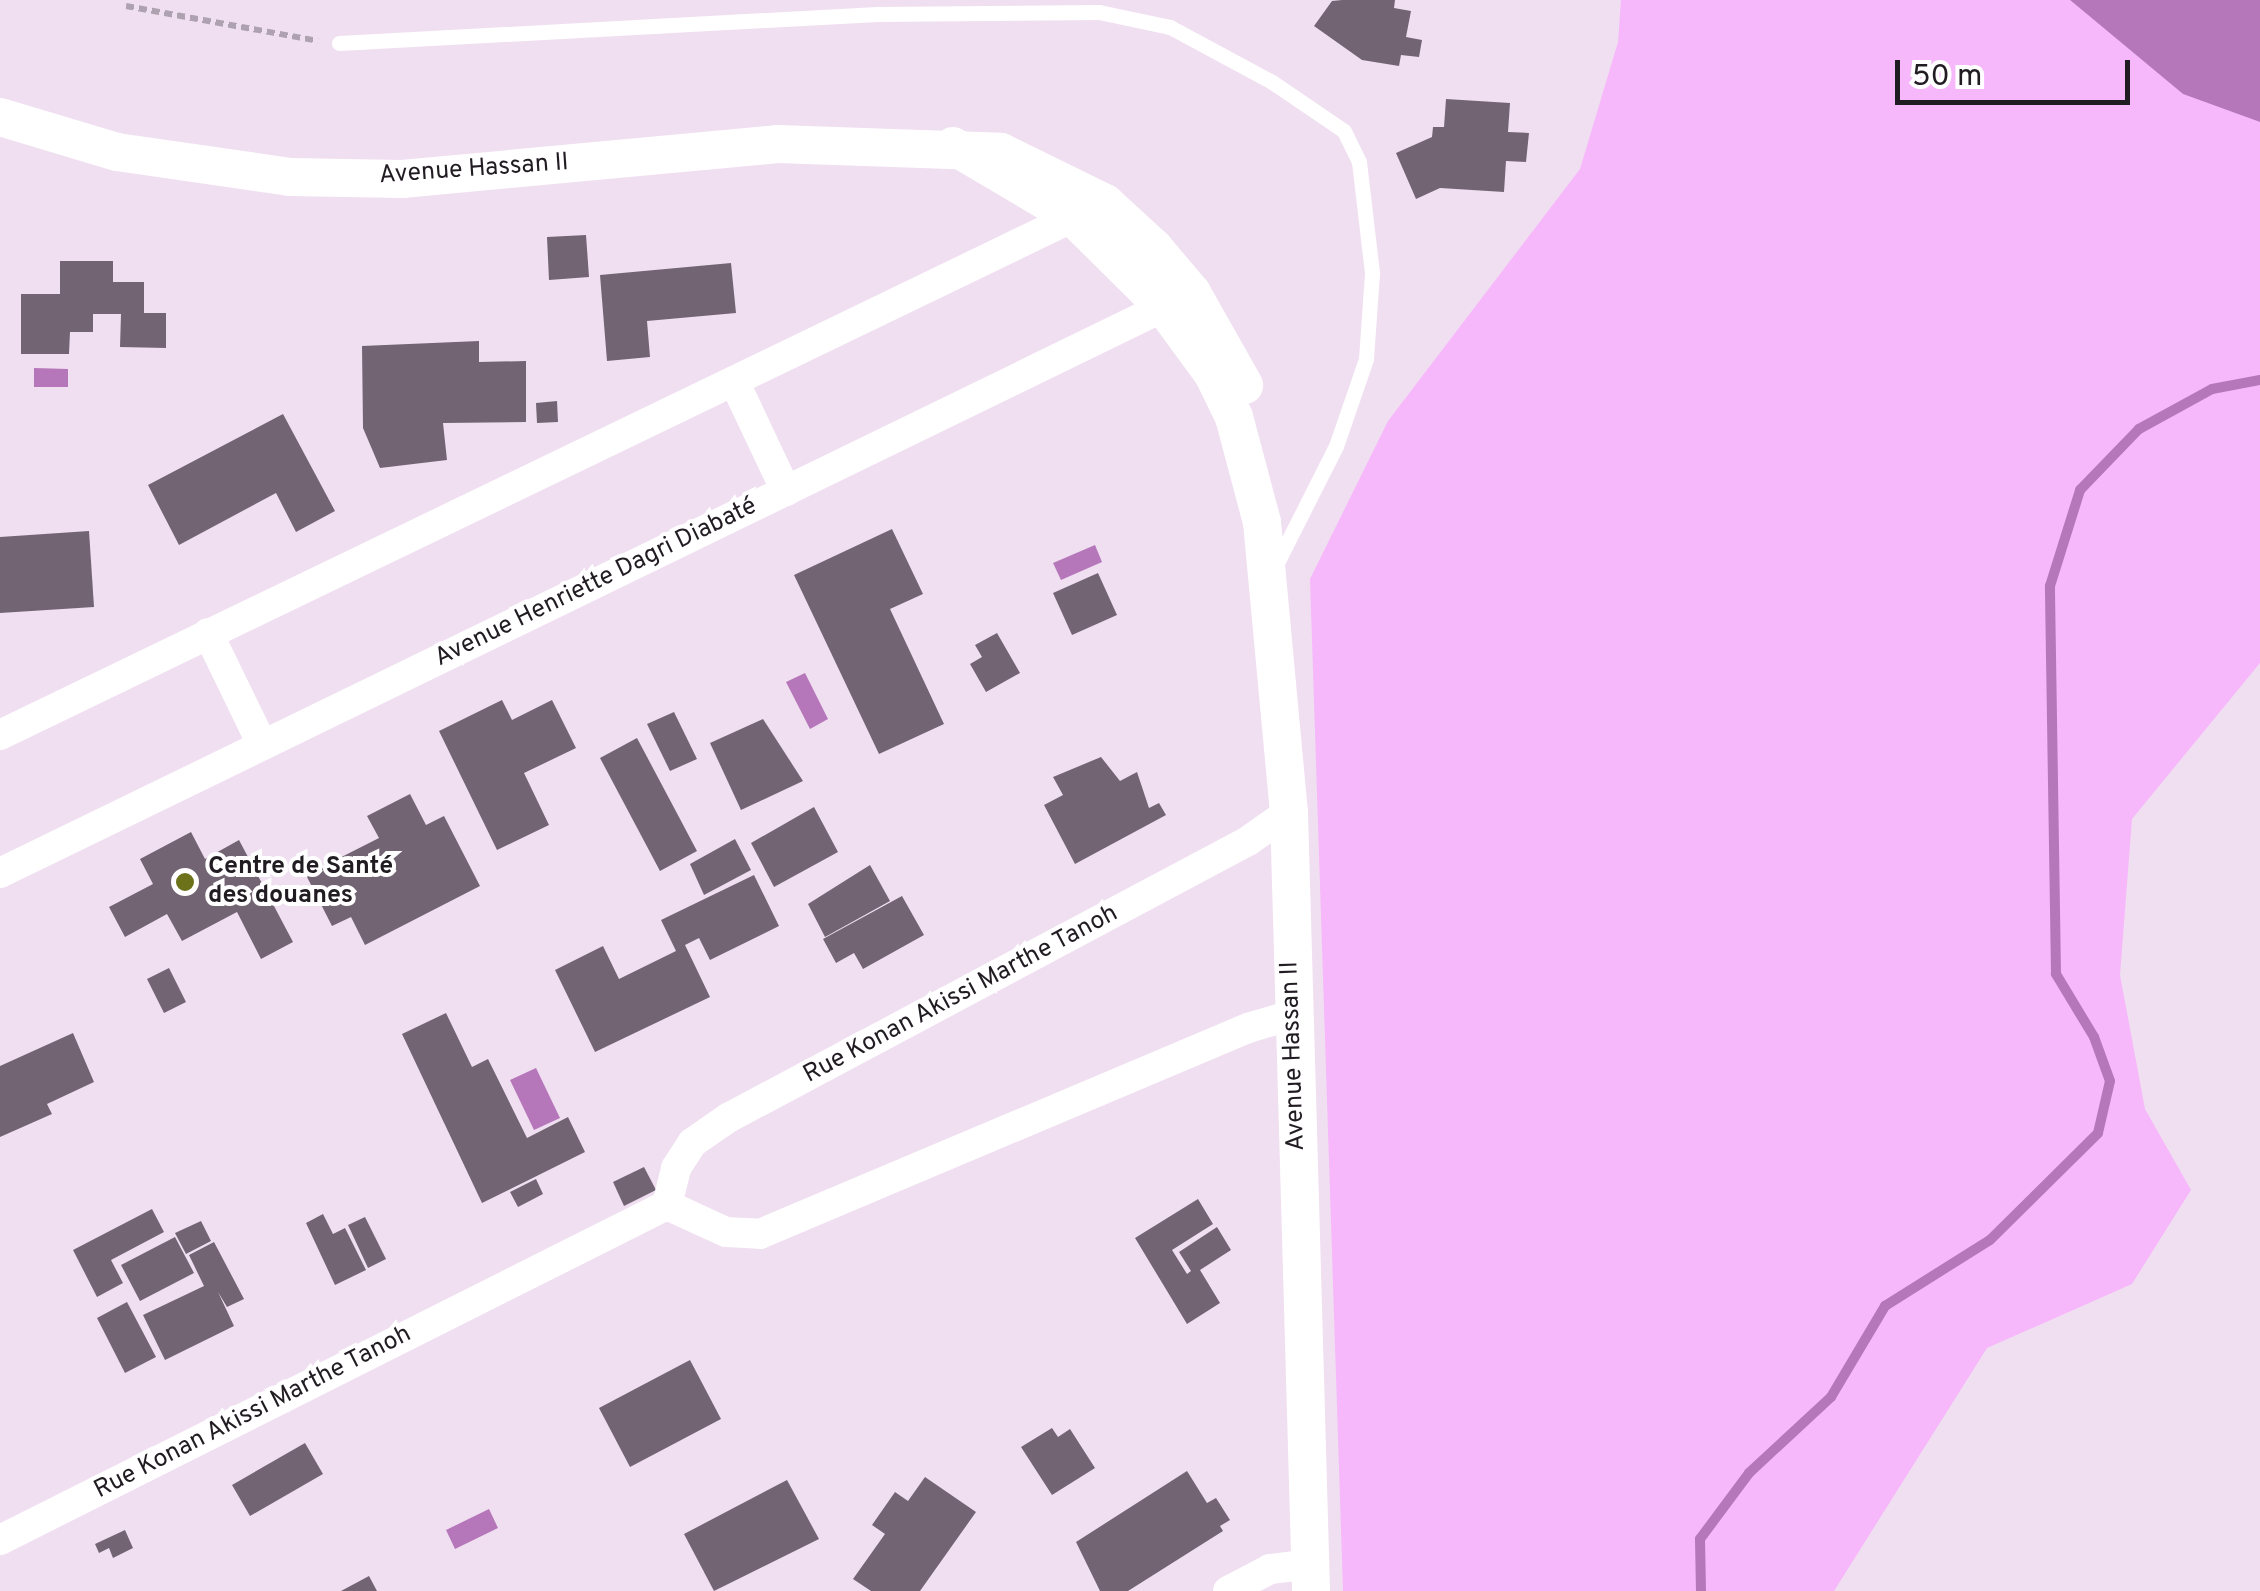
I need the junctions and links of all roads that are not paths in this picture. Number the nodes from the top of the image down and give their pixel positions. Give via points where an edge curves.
1 (339, 43) road end
2 (0, 118) edge
3 (1088, 210) junction
4 (1178, 300) junction
5 (734, 381) junction
6 (786, 491) junction
7 (1270, 577) junction
8 (208, 633) junction
9 (0, 734) edge
10 (262, 744) junction
11 (1289, 812) junction
12 (0, 873) edge
13 (1292, 1016) junction
14 (667, 1205) junction
15 (0, 1540) edge
16 (1311, 1577) edge
17 (1228, 1591) edge

1 - 7 lane via 471,41 878,14 1098,12 1170,28 1272,82 1344,130 1359,162 1372,273 1366,359 1336,446
2 - 3 street, Avenue Hassan II via 133,155 290,177 402,179 777,144 953,146
3 - 4 street, Avenue Hassan II
3 - 5 street
4 - 6 street, Avenue Henriette Dagri Diabaté
4 - 7 street, Avenue Hassan II via 1246,390 1260,443
5 - 6 street
5 - 8 street
6 - 10 street, Avenue Henriette Dagri Diabaté
7 - 11 street, Avenue Hassan II
8 - 9 street
8 - 10 street
10 - 12 street, Avenue Henriette Dagri Diabaté
11 - 13 street, Avenue Hassan II
11 - 14 street, Rue Konan Akissi Marthe Tanoh via 1231,850 728,1118 692,1143 676,1168
13 - 14 street via 1248,1028 760,1234 726,1232
13 - 16 street, Avenue Hassan II
14 - 15 street, Rue Konan Akissi Marthe Tanoh
16 - 17 street via 1270,1568

